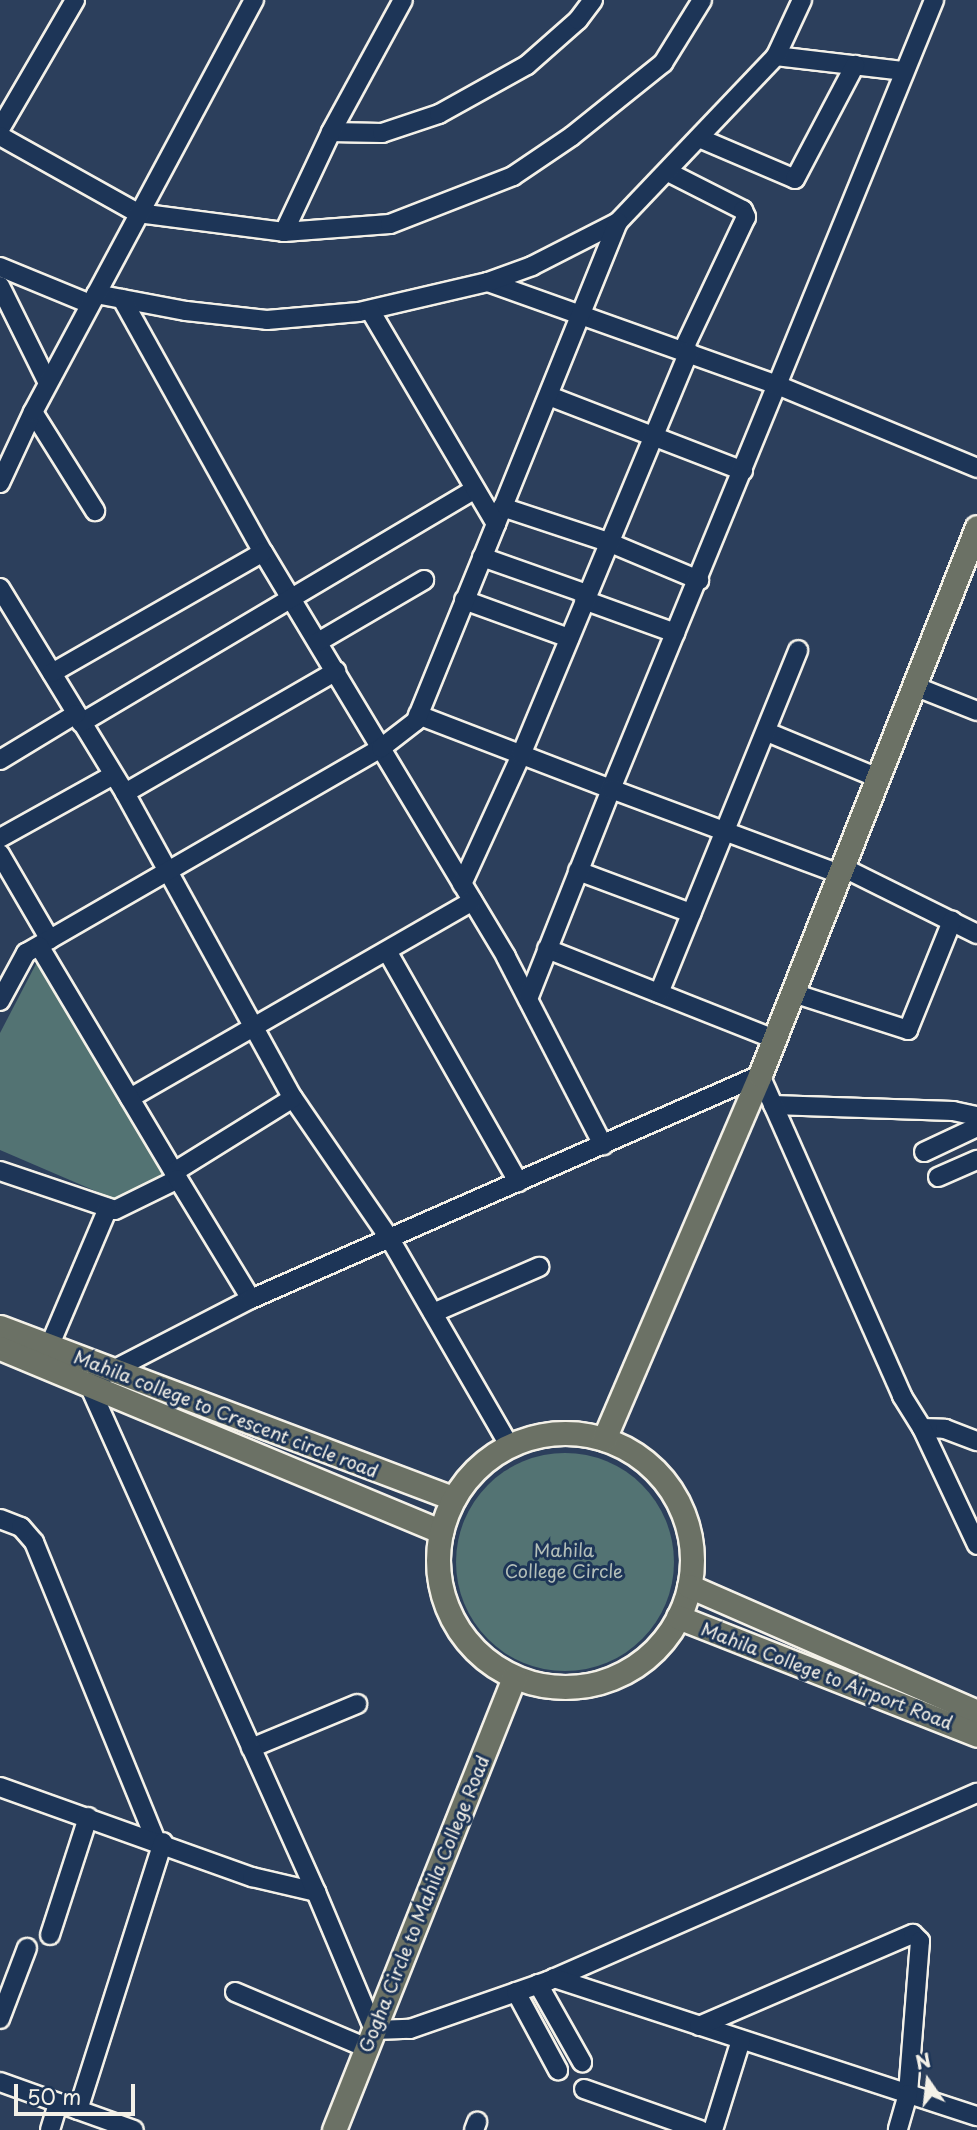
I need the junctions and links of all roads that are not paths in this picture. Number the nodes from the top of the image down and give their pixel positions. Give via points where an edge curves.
1 (75, 0) edge
2 (254, 0) edge
3 (403, 0) edge
4 (593, 0) edge
5 (702, 0) edge
6 (802, 0) edge
7 (934, 0) edge
8 (776, 56) junction
9 (855, 65) junction
10 (904, 71) junction
11 (0, 128) edge
12 (331, 132) junction
13 (0, 136) edge
14 (699, 138) junction
15 (668, 172) junction
16 (138, 213) junction
17 (618, 222) junction
18 (284, 232) junction
19 (0, 267) edge
20 (488, 282) junction
21 (0, 286) edge
22 (93, 299) junction
23 (122, 299) junction
24 (370, 310) junction
25 (581, 313) junction
26 (686, 351) junction
27 (48, 383) junction
28 (777, 385) junction
29 (549, 396) junction
30 (33, 412) junction
31 (655, 436) junction
32 (977, 468) edge
33 (743, 471) junction
34 (0, 483) edge
35 (475, 489) junction
36 (95, 512) dead end
37 (499, 516) junction
38 (977, 527) edge
39 (608, 542) junction
40 (263, 552) junction
41 (482, 557) junction
42 (424, 580) dead end
43 (699, 580) junction
44 (0, 588) edge
45 (586, 597) junction
46 (291, 598) junction
47 (464, 600) junction
48 (675, 633) junction
49 (569, 638) junction
50 (318, 642) junction
51 (798, 650) dead end
52 (336, 671) junction
53 (52, 673) junction
54 (914, 686) junction
55 (977, 711) edge
56 (418, 716) junction
57 (79, 718) junction
58 (767, 732) junction
59 (381, 748) junction
60 (521, 755) junction
61 (0, 760) edge
62 (113, 775) junction
63 (878, 778) junction
64 (611, 789) junction
65 (124, 793) junction
66 (723, 831) junction
67 (0, 838) edge
68 (0, 854) edge
69 (578, 871) junction
70 (841, 871) junction
71 (167, 873) junction
72 (462, 884) junction
73 (472, 901) junction
74 (691, 913) junction
75 (952, 922) junction
76 (977, 934) edge
77 (45, 943) junction
78 (547, 949) junction
79 (387, 950) junction
80 (659, 993) junction
81 (793, 993) junction
82 (528, 999) junction
83 (0, 1001) edge
84 (255, 1028) junction
85 (774, 1039) junction
86 (760, 1075) junction
87 (130, 1098) junction
88 (293, 1098) junction
89 (773, 1105) junction
90 (977, 1116) edge
91 (977, 1127) edge
92 (603, 1145) junction
93 (924, 1152) dead end
94 (977, 1160) edge
95 (0, 1171) edge
96 (176, 1175) junction
97 (938, 1177) dead end
98 (518, 1182) junction
99 (108, 1208) junction
100 (390, 1239) junction
101 (539, 1266) dead end
102 (251, 1299) junction
103 (433, 1314) junction
104 (0, 1327) edge
105 (49, 1347) junction
106 (0, 1348) edge
107 (112, 1373) junction
108 (89, 1384) junction
109 (977, 1421) edge
110 (922, 1428) junction
111 (604, 1439) junction
112 (973, 1439) edge
113 (509, 1445) junction
114 (454, 1499) junction
115 (0, 1519) edge
116 (441, 1532) junction
117 (977, 1545) edge
118 (689, 1586) junction
119 (678, 1617) junction
120 (514, 1678) junction
121 (357, 1704) dead end
122 (977, 1712) edge
123 (977, 1735) edge
124 (251, 1748) junction
125 (0, 1787) edge
126 (977, 1793) edge
127 (88, 1817) junction
128 (159, 1840) junction
129 (316, 1892) junction
130 (50, 1935) dead end
131 (27, 1948) dead end
132 (546, 1981) junction
133 (235, 1992) dead end
134 (516, 1992) junction
135 (0, 2019) edge
136 (699, 2026) junction
137 (371, 2039) junction
138 (741, 2040) junction
139 (582, 2062) dead end
140 (558, 2070) dead end
141 (0, 2082) edge
142 (584, 2089) dead end
143 (908, 2094) junction
144 (58, 2103) junction
145 (78, 2110) junction
146 (977, 2116) edge
147 (50, 2130) edge
148 (134, 2130) edge
149 (334, 2130) edge
150 (700, 2130) edge
151 (713, 2130) edge
152 (898, 2130) edge

1 - 11 street
2 - 16 street
3 - 12 street
4 - 12 street via 578,20 527,65 439,114 382,133
5 - 18 street via 663,62 572,136 513,176 390,224
6 - 8 street
7 - 10 street
8 - 9 street
8 - 14 street
9 - 10 street
9 - 14 street via 795,179
10 - 28 street via 862,185
12 - 18 street
13 - 16 street
14 - 15 street
15 - 17 street
15 - 26 street via 743,210 746,217
16 - 18 street
16 - 22 street
17 - 20 street via 532,266
17 - 25 street
19 - 22 street
20 - 24 street
20 - 25 street
21 - 27 street
22 - 23 street
22 - 27 street
23 - 24 street via 267,320
23 - 40 street
24 - 35 street
25 - 26 street
25 - 29 street
26 - 28 street
26 - 31 street
27 - 30 street
28 - 32 street
28 - 33 street
29 - 31 street
29 - 37 street
30 - 34 street
30 - 36 street
31 - 33 street
31 - 39 street
33 - 43 street
35 - 37 street
35 - 46 street
37 - 39 street
37 - 41 street
38 - 54 main road
39 - 43 street
39 - 45 street
40 - 46 street
40 - 53 street
41 - 45 street
41 - 47 street
42 - 50 street
43 - 48 street
44 - 53 street
45 - 48 street
45 - 49 street
46 - 50 street
46 - 57 street
47 - 49 street
47 - 56 street
48 - 64 street
49 - 60 street
50 - 52 street
51 - 58 street
52 - 59 street
52 - 65 street
53 - 57 street
54 - 55 street
54 - 63 main road
56 - 59 street
56 - 60 street
57 - 61 street
57 - 62 street
58 - 63 street
58 - 66 street
59 - 71 street
59 - 72 street
60 - 64 street
60 - 72 street
62 - 65 street
62 - 67 street
63 - 70 main road
64 - 66 street
64 - 69 street
65 - 71 street
66 - 70 street
66 - 74 street
68 - 77 street
69 - 74 street
69 - 78 street
70 - 75 street
70 - 81 main road
71 - 77 street
71 - 84 street
72 - 73 street
73 - 79 street
73 - 82 street
74 - 80 street
75 - 76 street
75 - 81 street via 911,1029
77 - 83 street via 26,953
77 - 87 street
78 - 80 street
78 - 82 street
79 - 84 street
79 - 98 street
80 - 85 street
81 - 85 main road
82 - 92 street
84 - 87 street
84 - 88 street
85 - 86 main road
86 - 89 street
86 - 92 street
86 - 111 main road
87 - 96 street
88 - 96 street
88 - 100 street
89 - 90 street via 953,1111
89 - 110 street via 902,1396
91 - 93 street
92 - 98 street
94 - 97 street
95 - 99 street
96 - 99 street via 115,1210
96 - 102 street
98 - 100 street
99 - 105 street
100 - 102 street
100 - 103 street
101 - 103 street
102 - 107 street
103 - 113 street
104 - 105 main road, Mahila college to Crescent circle road
105 - 107 main road, Mahila college to Crescent circle road
106 - 108 main road, Mahila college to Crescent circle road
107 - 108 street
107 - 114 main road, Mahila college to Crescent circle road
108 - 116 main road, Mahila college to Crescent circle road
108 - 124 street
109 - 112 street
110 - 112 street via 945,1429
110 - 117 street
111 - 113 main road via 572,1433 540,1435
111 - 118 main road via 641,1458 670,1487 688,1524 693,1565
113 - 114 main road via 474,1470
114 - 116 main road
115 - 128 street via 20,1527 34,1542
116 - 120 main road via 439,1586 453,1625 479,1656
118 - 119 main road
118 - 122 main road, Mahila College to Airport Road
119 - 120 main road via 664,1641 633,1668 595,1685 554,1688
119 - 123 main road, Mahila College to Airport Road
120 - 137 main road, Gogha Circle to Mahila College Road
121 - 124 street
124 - 129 street
125 - 127 street
126 - 132 street
127 - 128 street
127 - 130 street
128 - 129 street via 252,1877
128 - 145 street
129 - 137 street
131 - 135 street
132 - 134 street
132 - 136 street
132 - 139 street
133 - 137 street
134 - 137 street
134 - 140 street
136 - 138 street
136 - 143 street via 914,1934 920,1941
137 - 149 main road, Gogha Circle to Mahila College Road
138 - 143 street
138 - 151 street
141 - 144 street
142 - 150 street
143 - 146 street
143 - 152 street
144 - 145 street
144 - 147 street
145 - 148 street

